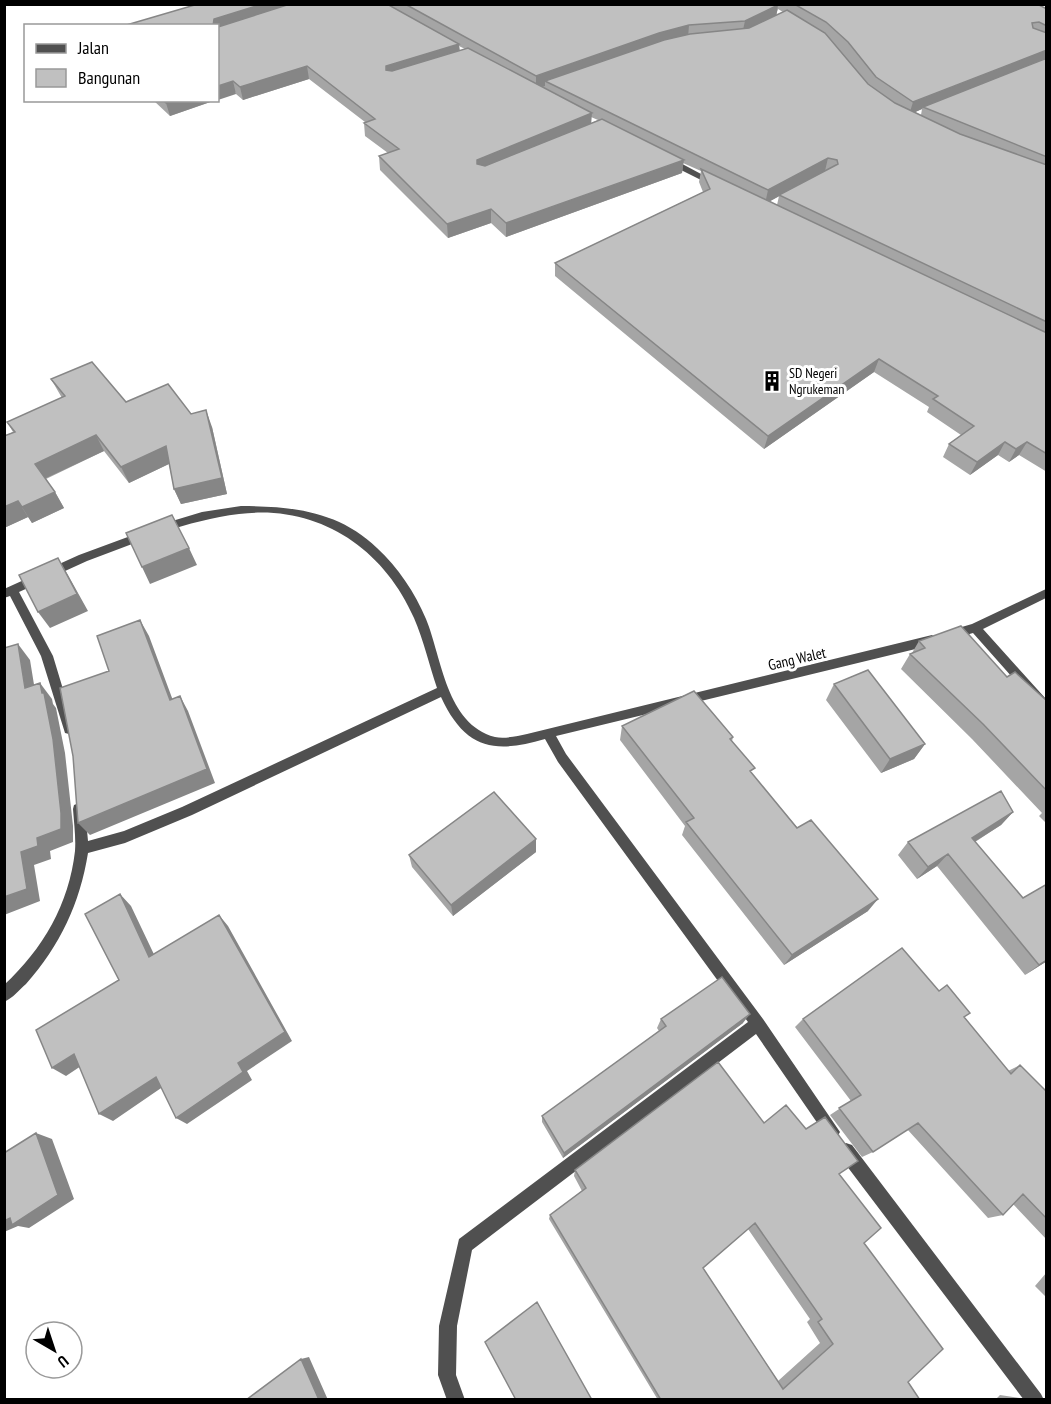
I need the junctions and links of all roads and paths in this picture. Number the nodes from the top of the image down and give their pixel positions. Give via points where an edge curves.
1 (655, 154) edge
2 (718, 186) edge
3 (9, 592) edge
4 (1047, 593) edge
5 (975, 628) junction
6 (442, 691) junction
7 (1047, 707) edge
8 (549, 735) junction
9 (72, 744) edge
10 (79, 797) edge
11 (82, 849) junction
12 (4, 995) edge
13 (758, 1024) junction
14 (456, 1400) edge
15 (1035, 1400) edge

1 - 2 street
3 - 6 street, Gang Walet via 83,558 183,521 226,511 272,508 326,518 360,537 396,574 419,617
3 - 9 street via 47,656
4 - 5 street, Gang Walet
5 - 7 street
5 - 8 street, Gang Walet via 843,663 566,726
6 - 8 street, Gang Walet via 469,729 495,743
6 - 11 street via 187,811 125,837
8 - 13 street
10 - 11 street
11 - 12 street via 72,898 58,928 36,961
13 - 14 street via 465,1245 448,1326 447,1375
13 - 15 street via 807,1100

